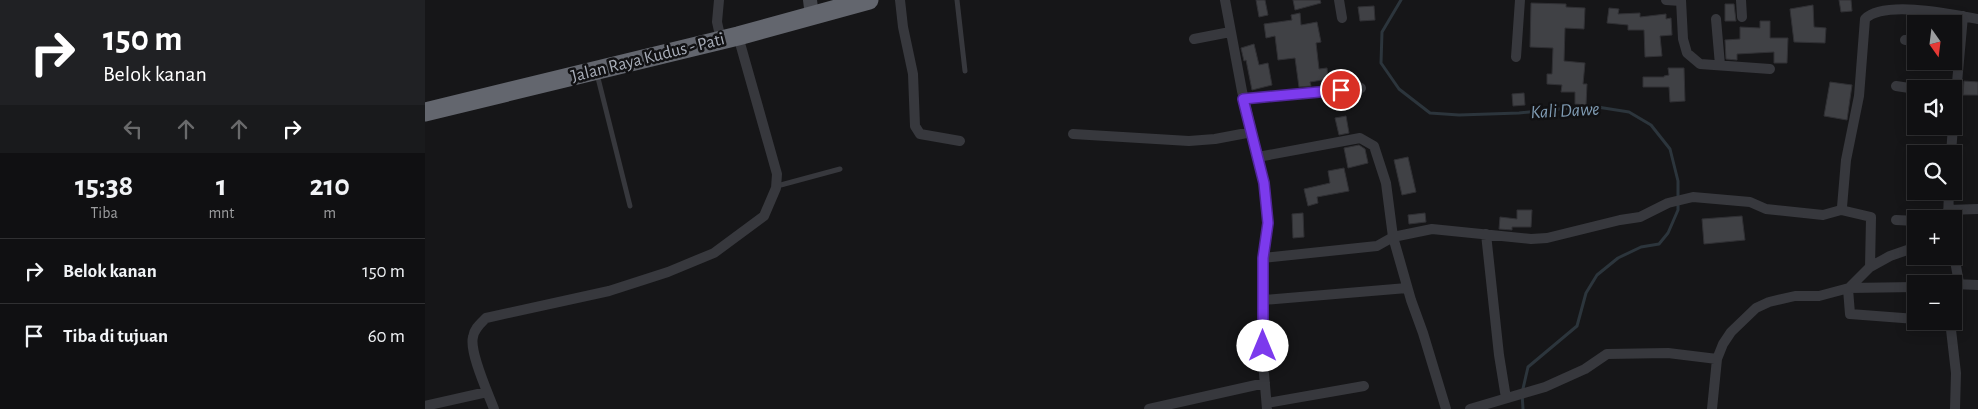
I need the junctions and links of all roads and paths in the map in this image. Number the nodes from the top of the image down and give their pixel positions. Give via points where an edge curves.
1 (719, 0) edge
2 (869, 0) edge
3 (900, 0) edge
4 (957, 0) edge
5 (1225, 0) edge
6 (1339, 0) edge
7 (1520, 0) edge
8 (1666, 0) edge
9 (1741, 0) edge
10 (1681, 1) edge
11 (1895, 4) edge
12 (811, 8) edge
13 (1959, 15) edge
14 (1963, 16) edge
15 (1742, 17) dead end
16 (1342, 18) dead end
17 (1716, 19) dead end
18 (1978, 19) edge
19 (1230, 32) junction
20 (730, 38) junction
21 (1194, 40) dead end
22 (1516, 56) dead end
23 (1719, 65) junction
24 (1770, 69) dead end
25 (596, 71) junction
26 (965, 71) dead end
27 (1895, 86) dead end
28 (1361, 88) dead end
29 (1907, 88) edge
30 (1243, 99) junction
31 (425, 112) edge
32 (1252, 132) junction
33 (1073, 134) dead end
34 (960, 141) dead end
35 (1258, 157) junction
36 (840, 169) dead end
37 (776, 186) junction
38 (630, 206) dead end
39 (1978, 209) edge
40 (1841, 210) junction
41 (1962, 212) edge
42 (1896, 220) dead end
43 (1907, 221) edge
44 (1486, 234) junction
45 (1393, 237) junction
46 (1907, 250) edge
47 (1263, 258) junction
48 (1870, 267) junction
49 (1962, 284) edge
50 (1978, 285) edge
51 (1907, 287) edge
52 (1407, 288) junction
53 (1849, 289) junction
54 (1263, 300) junction
55 (1907, 318) edge
56 (1951, 330) edge
57 (1717, 359) junction
58 (1265, 383) junction
59 (1363, 386) dead end
60 (487, 392) junction
61 (1506, 398) junction
62 (461, 404) edge
63 (425, 406) edge
64 (1267, 406) edge
65 (494, 409) edge
66 (1149, 409) edge
67 (1446, 409) edge
68 (1470, 409) edge
69 (1712, 409) edge
70 (1955, 409) edge

1 - 20 street via 717,22
2 - 12 highway, Jalan Raya Kudus - Pati
3 - 34 street via 913,74 915,126 919,134 925,136
4 - 26 lane
5 - 19 street
6 - 16 street
7 - 22 street
8 - 10 street
9 - 15 street
10 - 23 street via 1687,53 1700,64
11 - 13 street
11 - 40 street via 1870,12 1865,19 1859,96 1846,160
12 - 20 highway, Jalan Raya Kudus - Pati
14 - 18 street
17 - 23 street
19 - 21 street
19 - 30 street
20 - 25 highway, Jalan Raya Kudus - Pati
20 - 37 street via 777,174
23 - 24 street
25 - 31 highway, Jalan Raya Kudus - Pati
25 - 38 lane
27 - 29 street
28 - 30 street
30 - 32 street
32 - 33 street via 1189,140
32 - 35 street
35 - 45 street via 1360,138 1366,140 1374,146 1385,184
35 - 47 street via 1268,223
36 - 37 lane
37 - 60 street via 764,216 714,254 609,292 486,318 476,328 472,339
39 - 41 street
40 - 44 street via 1823,216 1766,208 1750,202 1693,197 1668,203 1640,217 1547,238
40 - 48 street via 1871,216
42 - 43 street
44 - 45 street via 1431,229
44 - 61 street
45 - 47 street via 1377,246
45 - 52 street
46 - 48 street
47 - 54 street
48 - 53 street
49 - 50 street
51 - 53 street
52 - 54 street
52 - 67 street
53 - 55 street via 1850,314
53 - 57 street via 1819,296 1795,296 1757,308 1731,332
54 - 58 street
56 - 70 street via 1956,373
57 - 61 street via 1668,353 1607,354 1585,369 1545,387
57 - 69 street
58 - 64 street
58 - 66 street
59 - 64 street
60 - 62 street
60 - 65 street
61 - 68 street
62 - 63 street

